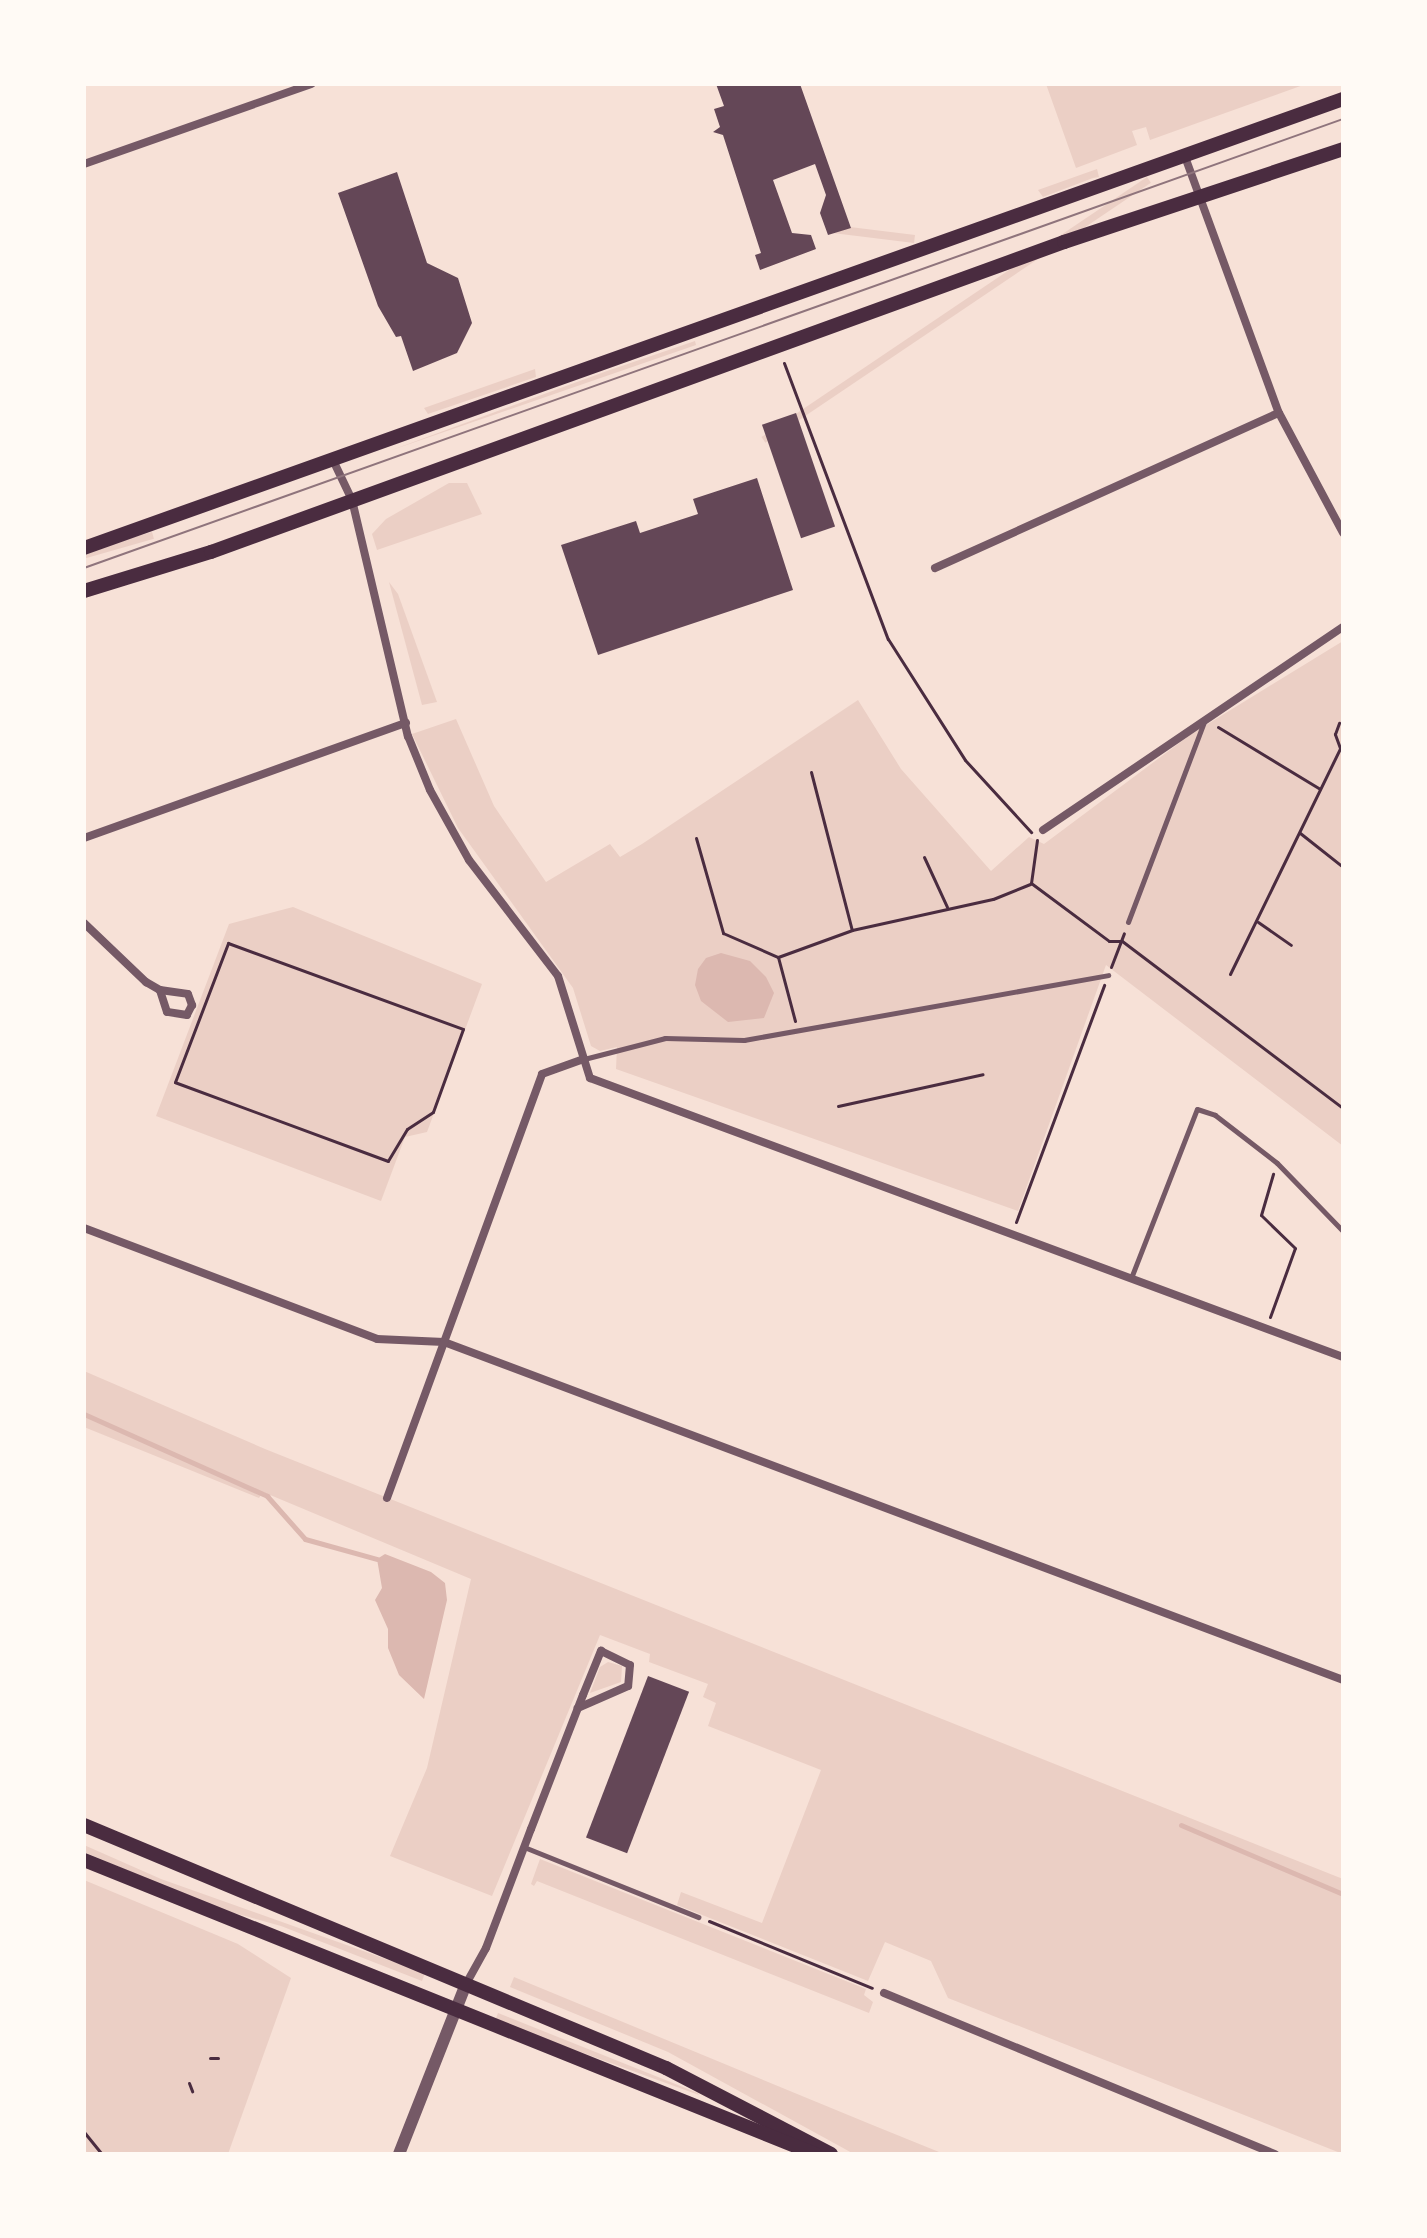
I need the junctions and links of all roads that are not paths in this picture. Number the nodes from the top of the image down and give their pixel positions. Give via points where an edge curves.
1 (311, 84) edge
2 (1343, 99) edge
3 (1343, 149) edge
4 (1184, 153) junction
5 (84, 164) edge
6 (1201, 199) junction
7 (1279, 413) junction
8 (332, 457) junction
9 (352, 500) junction
10 (1343, 533) edge
11 (84, 548) edge
12 (935, 568) dead end
13 (84, 591) edge
14 (1343, 627) edge
15 (1205, 720) junction
16 (406, 723) junction
17 (1040, 834) road end
18 (84, 838) edge
19 (1128, 922) dead end
20 (84, 923) edge
21 (1108, 975) road end
22 (160, 990) dead end
23 (584, 1059) junction
24 (84, 1228) edge
25 (1343, 1231) edge
26 (1131, 1278) junction
27 (444, 1342) junction
28 (1343, 1357) edge
29 (387, 1498) dead end
30 (1343, 1680) edge
31 (578, 1708) junction
32 (84, 1825) edge
33 (524, 1847) junction
34 (84, 1860) edge
35 (698, 1917) road end
36 (466, 1984) junction
37 (884, 1993) road end
38 (455, 2012) junction
39 (399, 2154) edge
40 (816, 2154) edge
41 (831, 2154) edge
42 (1275, 2154) edge

1 - 5 street
2 - 4 main road
3 - 6 main road
4 - 6 street
4 - 8 main road
6 - 7 street
6 - 9 main road via 1064,242
7 - 10 street
7 - 12 street
8 - 9 street
8 - 11 main road
9 - 13 main road
9 - 16 street
14 - 15 street
15 - 17 street
15 - 19 lane
16 - 18 street
16 - 23 street via 447,824 562,984
20 - 22 street via 120,961
21 - 23 lane via 744,1040 665,1038
23 - 26 street via 590,1078
23 - 27 street via 542,1074
24 - 27 street via 377,1339
25 - 26 lane via 1277,1163 1215,1115 1197,1109
26 - 28 street
27 - 29 street
27 - 30 street
31 - 31 street via 628,1686 630,1665 601,1651
31 - 33 street
32 - 36 main road
33 - 35 lane
33 - 36 street via 482,1957
34 - 38 main road
36 - 38 street
36 - 41 main road via 666,2068
37 - 42 street
38 - 39 street
38 - 40 main road

